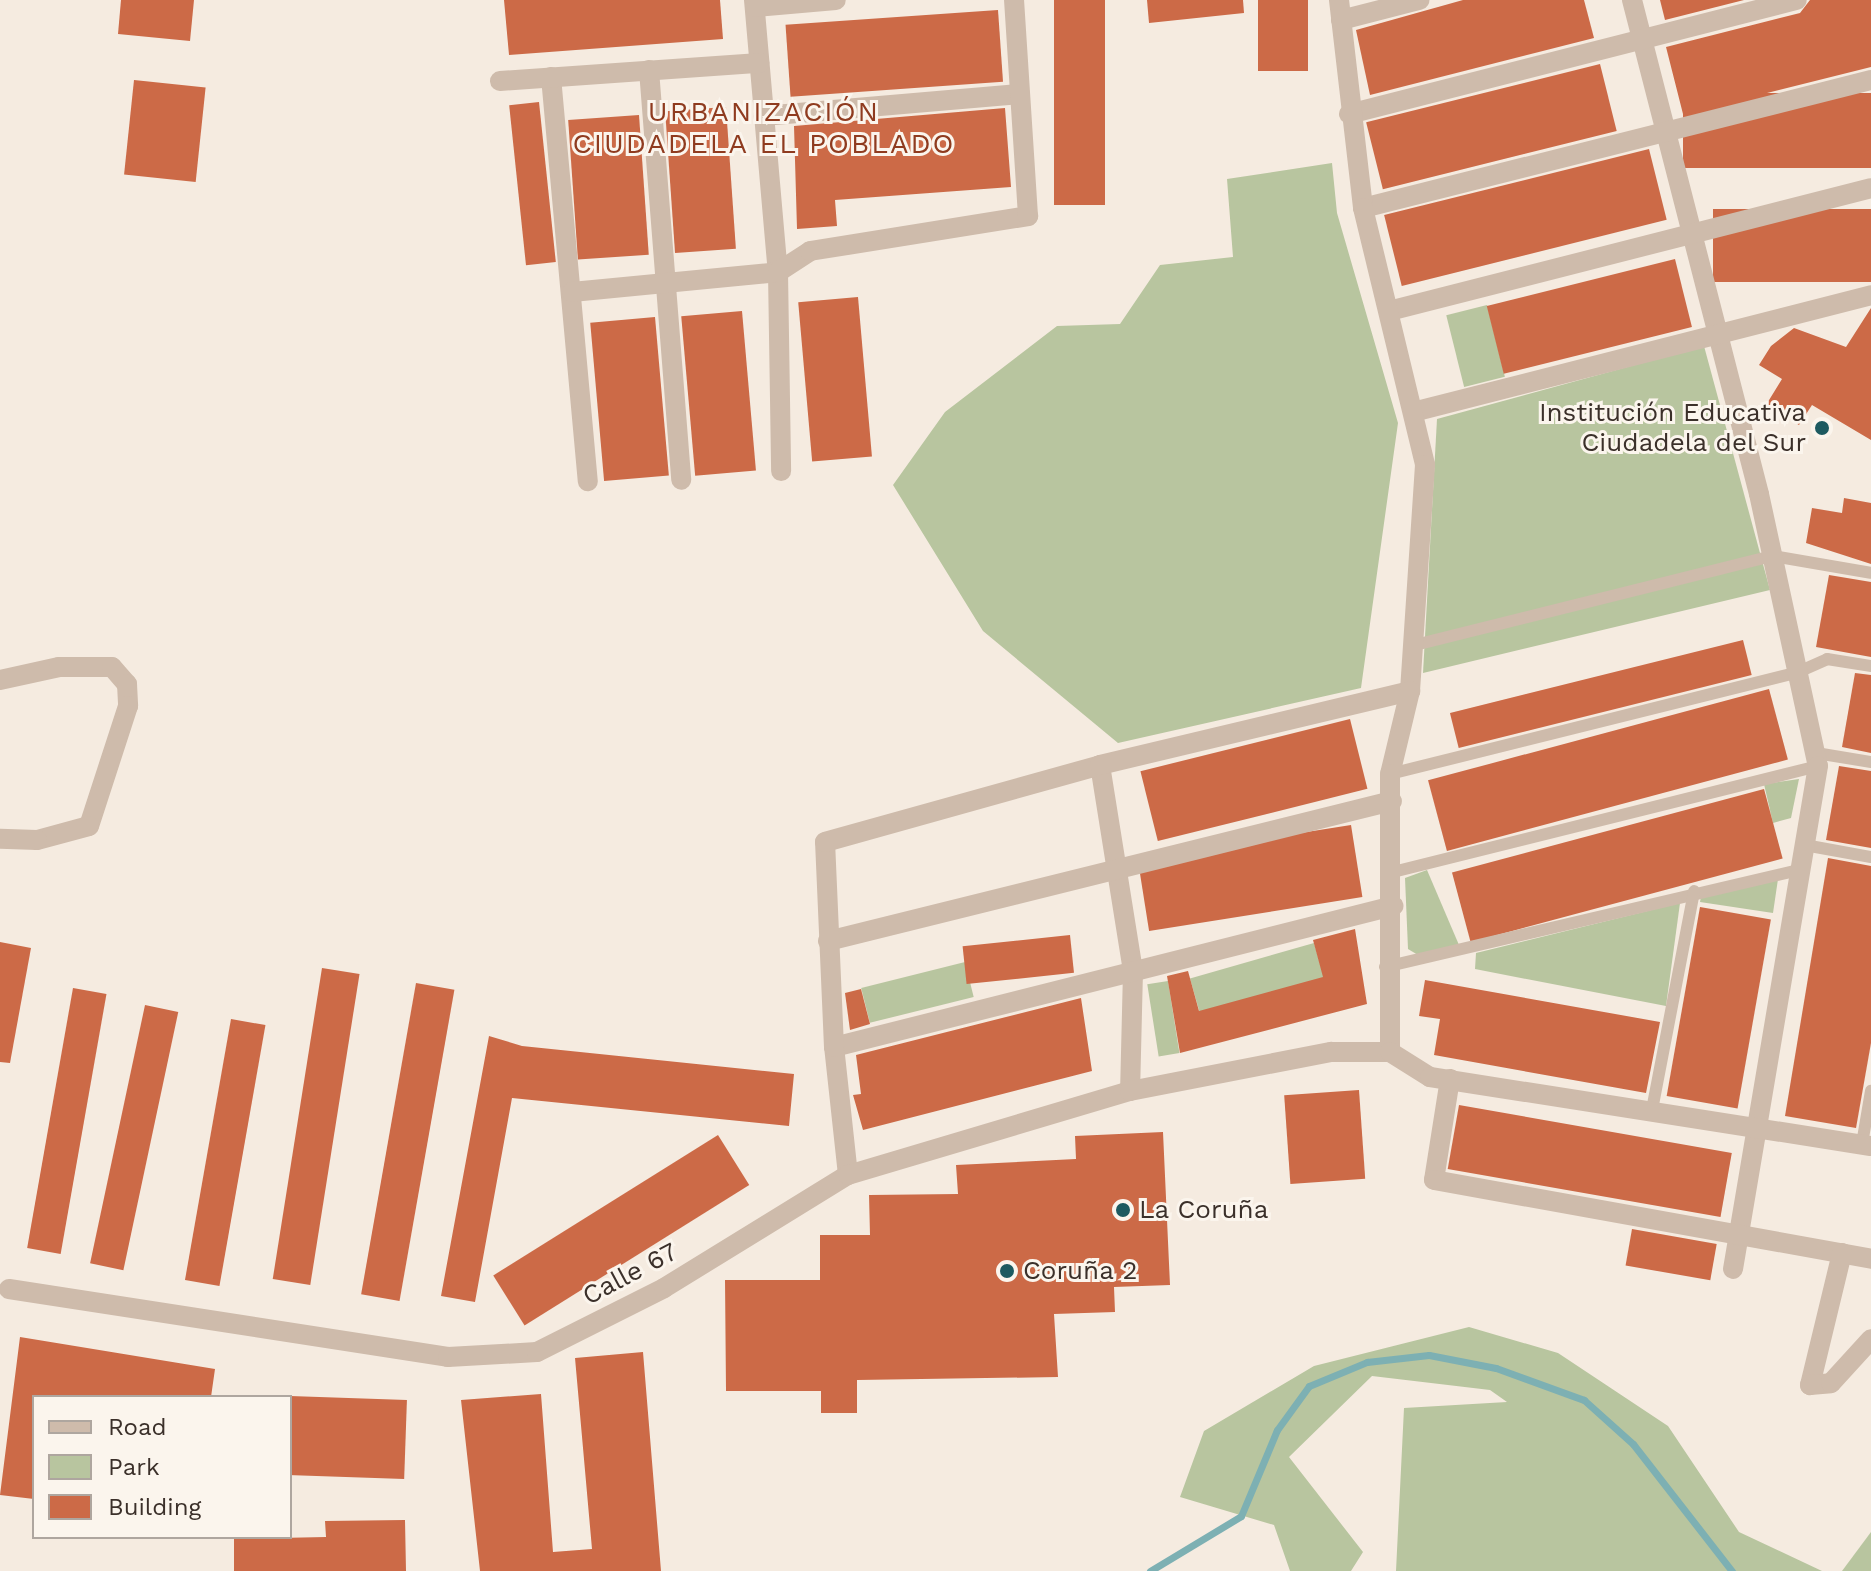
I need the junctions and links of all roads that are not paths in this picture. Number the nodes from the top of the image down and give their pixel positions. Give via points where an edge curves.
1 (836, 0) edge
2 (1014, 0) edge
3 (1419, 0) edge
4 (1632, 0) edge
5 (1797, 0) edge
6 (755, 3) edge
7 (1340, 10) edge
8 (1641, 39) junction
9 (759, 63) junction
10 (649, 70) junction
11 (551, 77) junction
12 (1871, 80) edge
13 (500, 81) dead end
14 (1019, 94) junction
15 (1349, 114) junction
16 (763, 116) junction
17 (1665, 130) junction
18 (1871, 188) edge
19 (1363, 208) junction
20 (1691, 234) junction
21 (778, 272) junction
22 (665, 284) junction
23 (572, 292) junction
24 (1871, 295) edge
25 (1389, 311) junction
26 (1716, 333) junction
27 (1413, 412) junction
28 (781, 471) dead end
29 (681, 480) dead end
30 (588, 481) dead end
31 (1773, 556) junction
32 (1871, 573) edge
33 (1410, 646) junction
34 (1871, 666) edge
35 (1796, 673) junction
36 (0, 680) edge
37 (1410, 691) junction
38 (1817, 760) junction
39 (1871, 762) edge
40 (1100, 765) junction
41 (1390, 774) junction
42 (1392, 801) junction
43 (0, 839) edge
44 (1810, 846) junction
45 (1871, 857) edge
46 (1115, 868) junction
47 (1806, 868) junction
48 (1393, 872) junction
49 (1694, 891) junction
50 (1393, 906) junction
51 (828, 941) junction
52 (1385, 967) junction
53 (1133, 971) junction
54 (834, 1047) junction
55 (1390, 1052) junction
56 (1450, 1079) junction
57 (1130, 1091) junction
58 (1871, 1091) edge
59 (1651, 1115) junction
60 (1760, 1130) junction
61 (1866, 1145) edge
62 (848, 1175) junction
63 (1739, 1236) junction
64 (1842, 1253) junction
65 (1871, 1259) edge
66 (1733, 1269) dead end
67 (9, 1289) dead end
68 (1871, 1339) edge

1 - 6 street
2 - 14 street
3 - 7 street
4 - 8 street
5 - 8 street
6 - 9 street
7 - 15 street
8 - 15 street
8 - 17 street
9 - 10 street
9 - 16 street
10 - 11 street
10 - 22 street
11 - 13 street
11 - 23 street
12 - 17 street
14 - 16 street
14 - 21 street via 1028,216 810,251
15 - 19 street
16 - 21 street
17 - 19 street
17 - 20 street
18 - 20 street
19 - 25 street
20 - 25 street
20 - 26 street
21 - 22 street
21 - 28 street
22 - 23 street
22 - 29 street
23 - 30 street
24 - 26 street
25 - 27 street
26 - 27 street
26 - 31 street
27 - 33 street via 1425,465
31 - 32 lane
31 - 33 lane
31 - 35 street
33 - 37 street
34 - 35 lane via 1827,659
35 - 38 street
35 - 41 lane
36 - 43 street via 59,667 112,667 127,684 128,706 89,826 37,840
37 - 40 street
37 - 41 street
38 - 39 lane
38 - 44 street
38 - 48 lane
40 - 46 street
40 - 51 street via 825,842
41 - 42 street
42 - 46 street
42 - 48 street
44 - 45 lane
44 - 47 street
46 - 51 street
46 - 53 street
47 - 49 lane
47 - 60 street
48 - 50 street
49 - 52 lane
49 - 59 lane
50 - 52 street
50 - 53 street
51 - 54 street
52 - 55 street
53 - 54 street
53 - 57 street
54 - 62 street
55 - 56 street via 1430,1077
55 - 57 street, Calle 67 via 1246,1066
56 - 59 street
56 - 63 street via 1434,1180
57 - 62 street, Calle 67
58 - 61 lane
59 - 60 street
60 - 61 street
60 - 63 street
62 - 67 street, Calle 67 via 664,1288 537,1352 448,1357
63 - 64 street
63 - 66 street
64 - 65 street
64 - 68 street via 1810,1385 1831,1383

